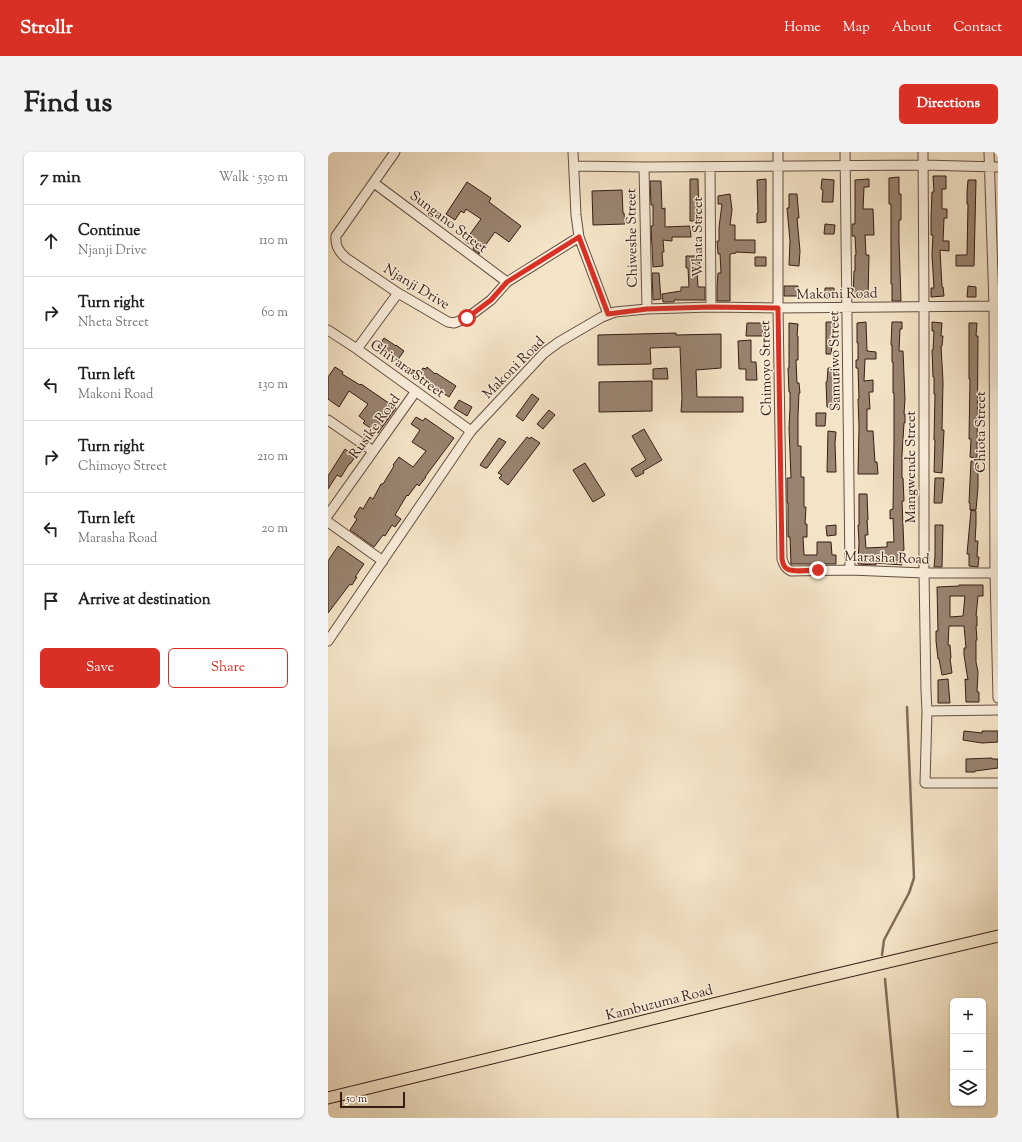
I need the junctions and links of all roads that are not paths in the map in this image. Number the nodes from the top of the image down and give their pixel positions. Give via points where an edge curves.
1 (395, 152) edge
2 (573, 152) edge
3 (778, 152) edge
4 (845, 152) edge
5 (923, 152) edge
6 (989, 152) edge
7 (778, 165) junction
8 (923, 165) junction
9 (574, 166) junction
10 (845, 166) junction
11 (644, 167) junction
12 (710, 167) junction
13 (994, 167) edge
14 (374, 183) junction
15 (579, 237) junction
16 (507, 282) junction
17 (398, 293) junction
18 (924, 306) junction
19 (996, 306) edge
20 (711, 307) junction
21 (848, 307) junction
22 (778, 308) junction
23 (647, 309) junction
24 (608, 314) junction
25 (328, 330) edge
26 (357, 349) junction
27 (416, 392) junction
28 (328, 420) edge
29 (471, 431) junction
30 (373, 451) junction
31 (328, 515) edge
32 (328, 522) edge
33 (782, 559) joint
34 (383, 561) junction
35 (850, 570) junction
36 (924, 573) junction
37 (996, 573) edge
38 (328, 641) edge
39 (998, 698) edge
40 (998, 710) edge
41 (927, 711) junction
42 (998, 783) edge
43 (998, 936) edge
44 (328, 1098) edge

1 - 14 street, Njanji Drive
2 - 9 street
3 - 7 street, Chimoyo Street
4 - 10 street, Samuriwo Street
5 - 8 street, Mangwende Street
6 - 13 street, Chiota Street
7 - 10 street
7 - 12 street
7 - 22 street, Chimoyo Street
8 - 10 street
8 - 13 street
8 - 18 street, Mangwende Street
9 - 11 street
9 - 15 street
10 - 21 street, Samuriwo Street
11 - 12 street
11 - 23 street, Chiweshe Street
12 - 20 street, Whata Street
13 - 19 street, Chiota Street
14 - 16 street, Sungano Street
14 - 17 street, Njanji Drive via 336,236 337,247 346,258
15 - 16 street, Njanji Drive
15 - 24 street
16 - 17 street, Njanji Drive via 491,300 467,318 454,323 442,319
17 - 26 street
18 - 19 street, Makoni Road
18 - 21 street, Makoni Road
18 - 36 street, Mangwende Street
19 - 37 street, Chiota Street
20 - 22 street, Makoni Road
20 - 23 street, Makoni Road
21 - 22 street, Makoni Road
21 - 35 street, Samuriwo Street
22 - 33 street, Chimoyo Street
23 - 24 street, Makoni Road
24 - 29 street, Makoni Road via 544,353
25 - 26 street, Chivara Street
26 - 27 street, Chivara Street
27 - 29 street, Chivara Street
27 - 30 street, Rusike Road
28 - 30 street
29 - 34 street, Makoni Road
30 - 31 street, Rusike Road
32 - 34 street
33 - 35 street, Marasha Road via 786,569 791,571
34 - 38 street, Makoni Road
35 - 36 street, Marasha Road
36 - 37 street, Marasha Road
36 - 41 street, Mangwende Street
37 - 39 street, Chiota Street
40 - 41 street
41 - 42 street, Mangwende Street via 925,782
43 - 44 main road, Kambuzuma Road

